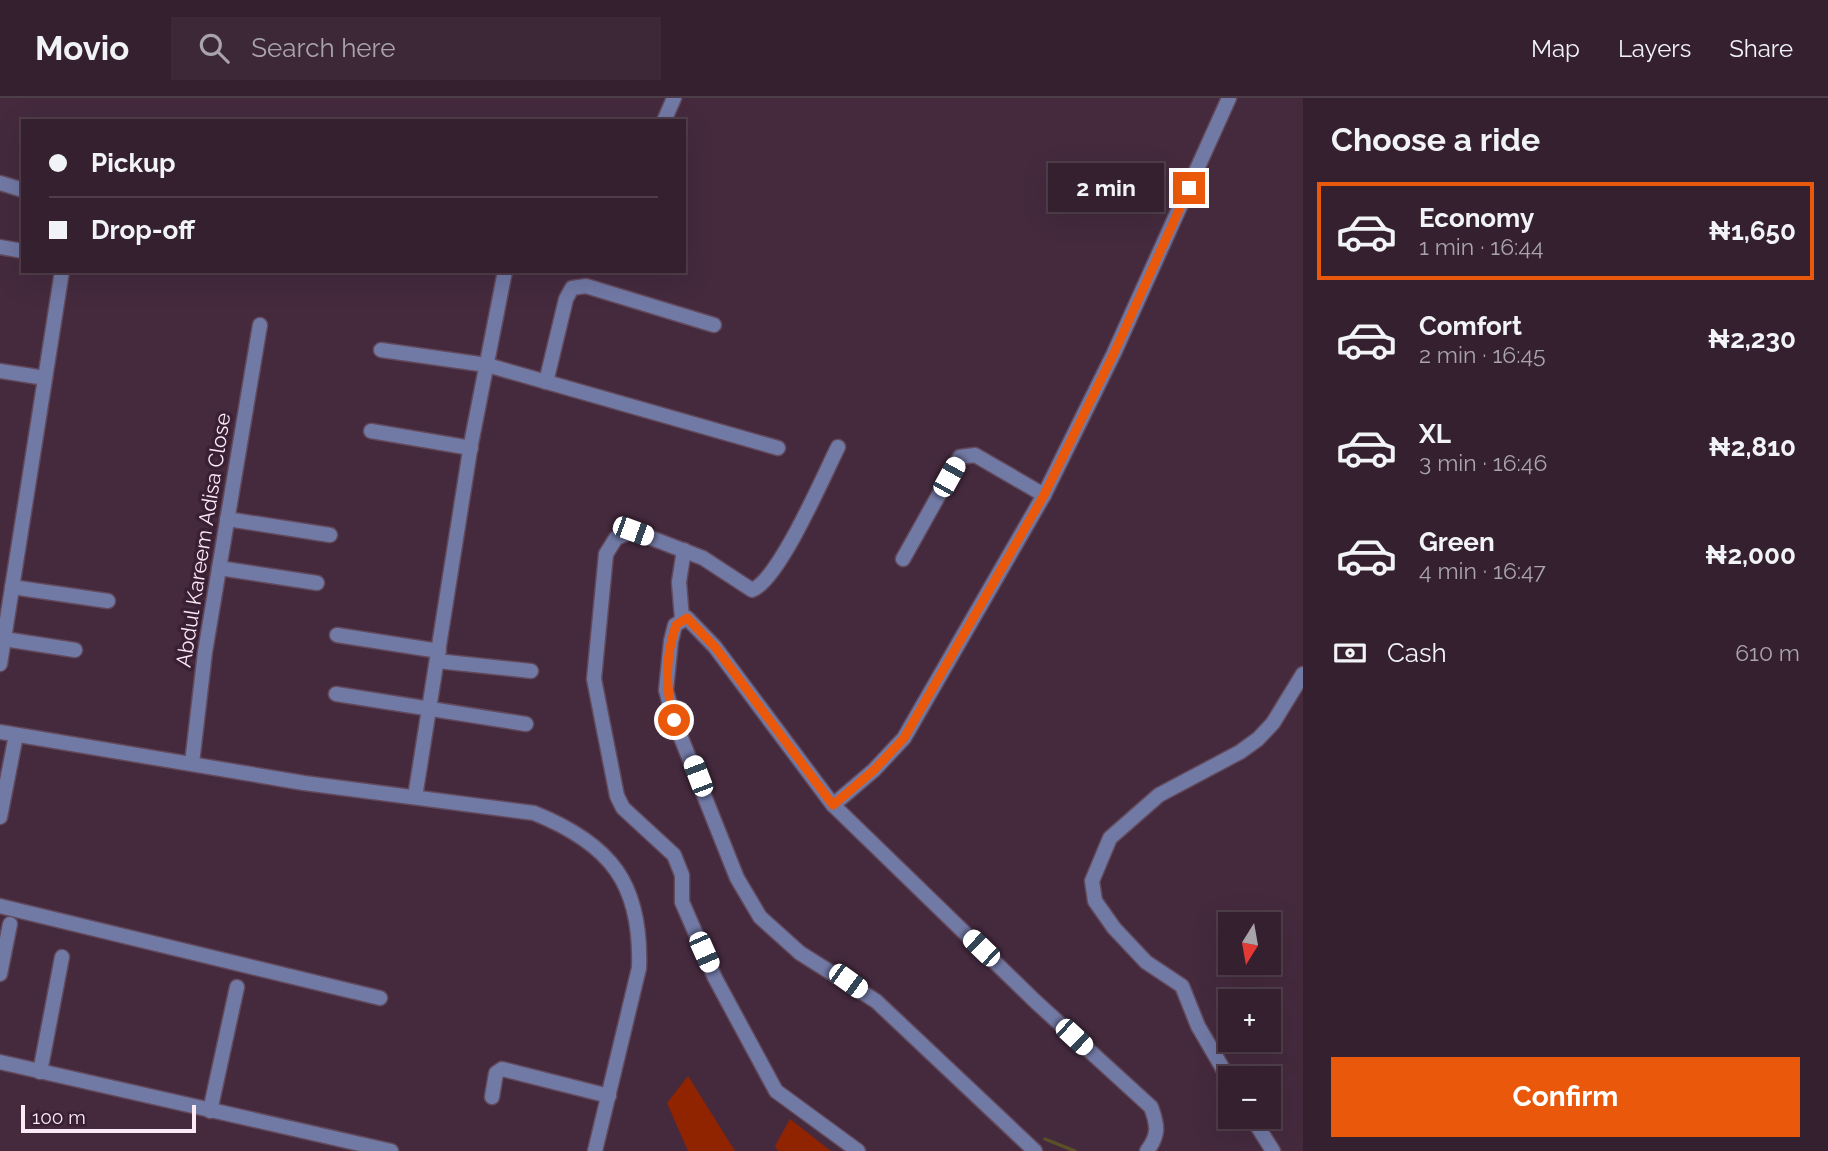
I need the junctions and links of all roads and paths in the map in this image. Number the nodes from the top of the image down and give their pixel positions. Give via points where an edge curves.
1 (674, 98) edge
2 (1229, 98) edge
3 (665, 119) edge
4 (0, 183) edge
5 (21, 189) edge
6 (0, 247) edge
7 (21, 251) edge
8 (62, 273) edge
9 (505, 273) edge
10 (260, 325) dead end
11 (714, 326) dead end
12 (381, 350) dead end
13 (487, 365) junction
14 (0, 371) edge
15 (45, 378) junction
16 (546, 382) junction
17 (370, 431) dead end
18 (471, 447) junction
19 (838, 447) dead end
20 (778, 448) dead end
21 (1044, 495) junction
22 (227, 519) junction
23 (330, 535) dead end
24 (684, 550) junction
25 (903, 559) dead end
26 (219, 568) junction
27 (317, 583) dead end
28 (12, 587) junction
29 (108, 601) dead end
30 (682, 619) junction
31 (337, 635) dead end
32 (4, 639) junction
33 (75, 650) dead end
34 (438, 656) junction
35 (0, 664) edge
36 (531, 671) dead end
37 (1303, 674) edge
38 (336, 694) dead end
39 (429, 708) junction
40 (526, 724) dead end
41 (0, 732) edge
42 (16, 735) junction
43 (192, 763) junction
44 (415, 797) junction
45 (833, 805) junction
46 (0, 817) edge
47 (0, 906) edge
48 (10, 925) dead end
49 (62, 957) dead end
50 (0, 974) edge
51 (237, 986) dead end
52 (380, 998) dead end
53 (0, 1062) edge
54 (1221, 1066) edge
55 (40, 1072) junction
56 (609, 1096) junction
57 (492, 1097) dead end
58 (210, 1111) junction
59 (1259, 1129) edge
60 (391, 1151) edge
61 (595, 1151) edge
62 (858, 1151) edge
63 (1035, 1151) edge
64 (1147, 1151) edge
65 (1273, 1151) edge

1 - 3 street
2 - 21 street
4 - 5 street
6 - 7 street
8 - 15 street
9 - 13 street
10 - 22 street, Abdul Kareem Adisa Close
11 - 16 street via 586,286 572,288
12 - 13 street
13 - 16 street
13 - 18 street
14 - 15 street
15 - 28 street
16 - 20 street
17 - 18 street
18 - 34 street
19 - 24 street via 786,550 760,587 751,590
21 - 25 street via 966,454 960,457
21 - 45 street via 904,738
22 - 23 street
22 - 26 street, Abdul Kareem Adisa Close
24 - 30 street via 679,582
24 - 62 street via 633,531 616,538 606,554 594,679 617,796 674,855 682,875 682,902 715,978 776,1091
26 - 27 street
26 - 43 street, Abdul Kareem Adisa Close
28 - 29 street
28 - 32 street
30 - 45 street via 687,618 715,647
30 - 63 street via 676,625 667,665 671,710 737,878 760,917 800,953 876,1001
31 - 34 street
32 - 33 street
32 - 35 street
34 - 36 street
34 - 39 street
37 - 54 street via 1258,739 1159,795 1110,838 1092,881 1094,901 1114,928 1146,962 1182,986
38 - 39 street
39 - 40 street
39 - 44 street
41 - 42 street
42 - 43 street
42 - 46 street
43 - 44 street
44 - 56 street via 534,813 568,827 590,842 626,885 637,913 639,968
45 - 64 street via 1151,1107 1157,1137
47 - 52 street
48 - 50 street
49 - 55 street
51 - 58 street
53 - 55 street
55 - 58 street
56 - 57 street via 502,1069 496,1073
56 - 61 street
58 - 60 street
59 - 65 street

